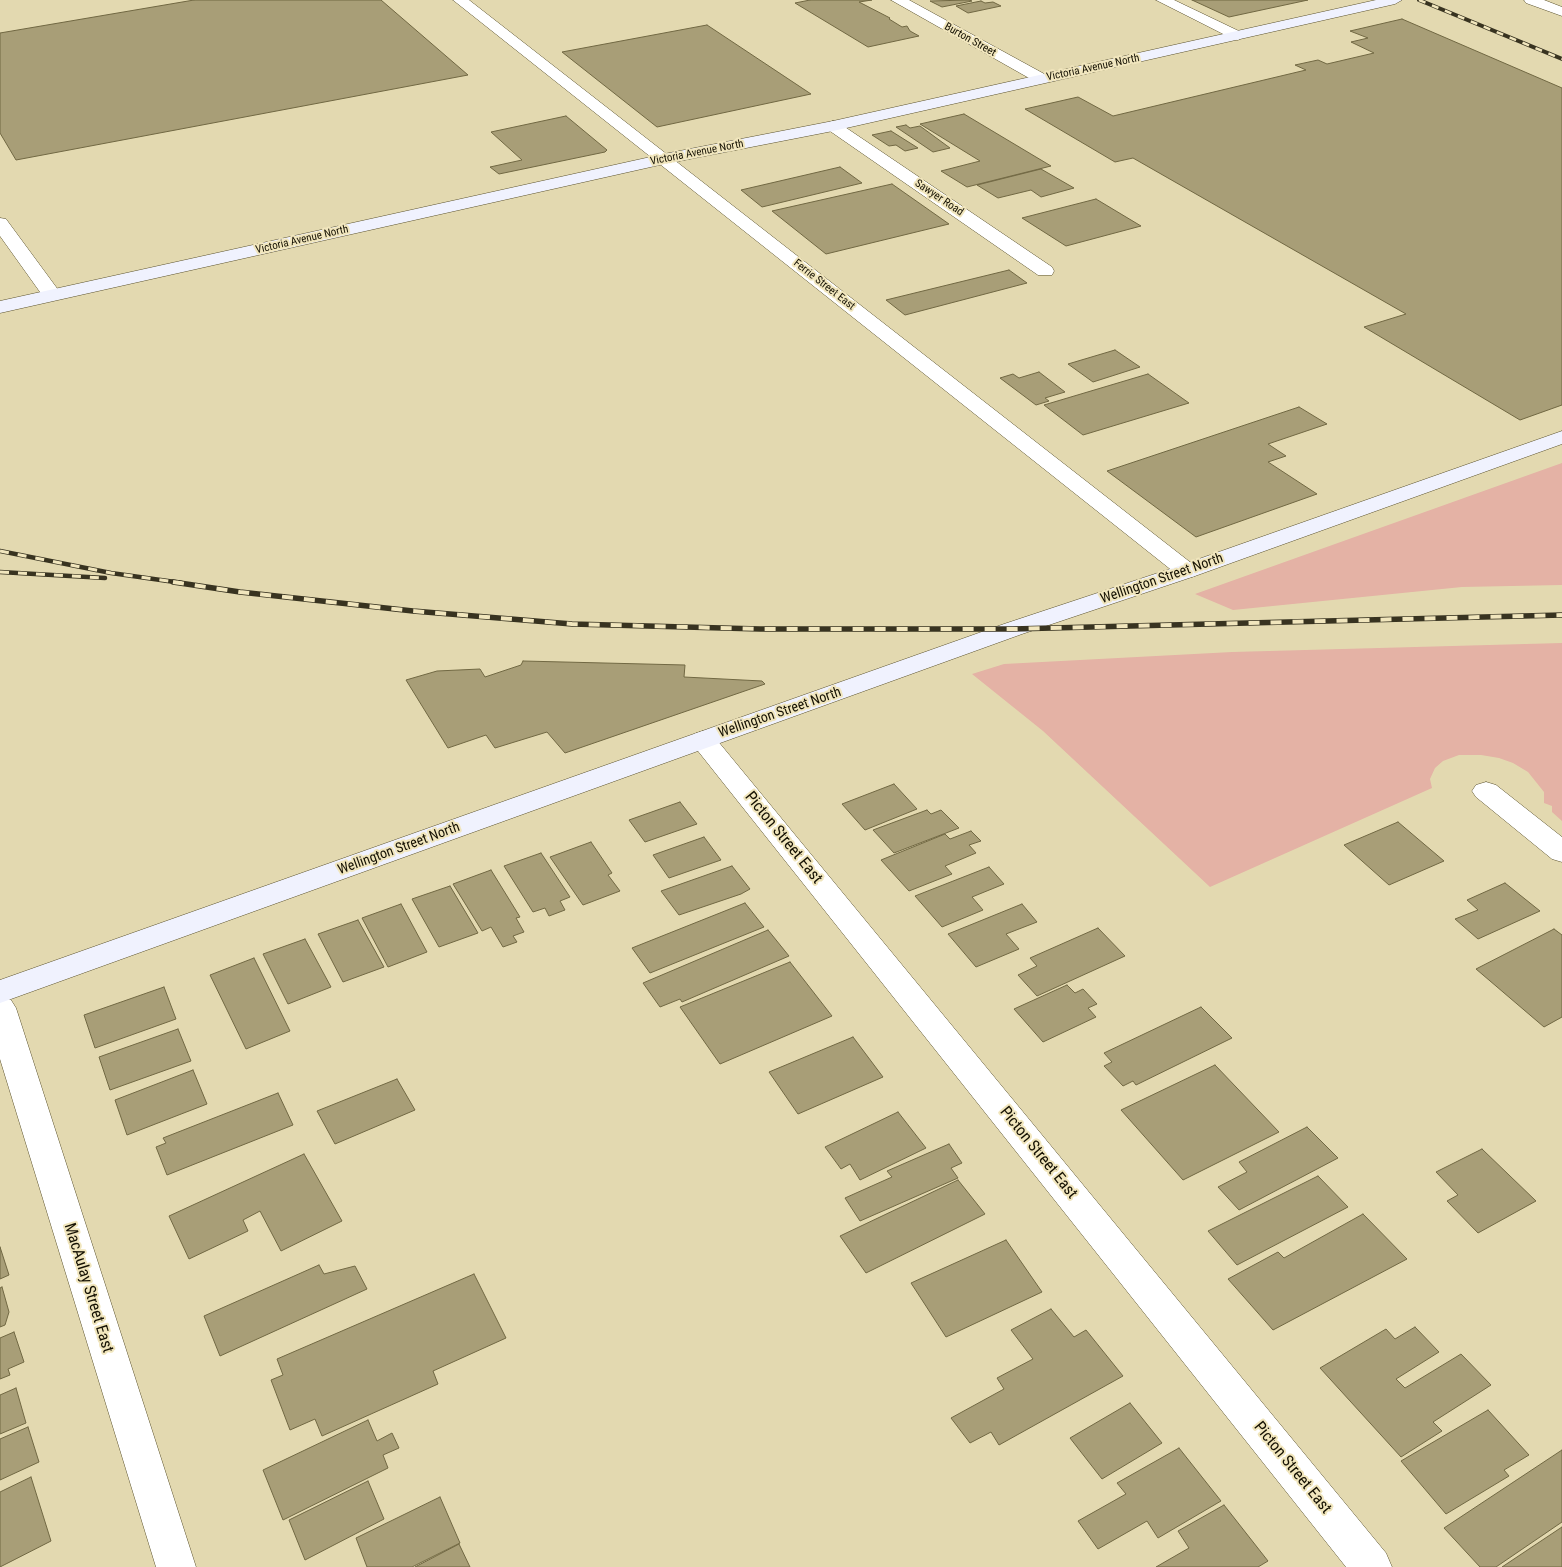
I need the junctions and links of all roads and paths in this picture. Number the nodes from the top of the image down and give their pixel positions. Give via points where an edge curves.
1 (460, 0) edge
2 (898, 0) edge
3 (1163, 0) edge
4 (1395, 0) edge
5 (1531, 0) edge
6 (1562, 12) edge
7 (1238, 36) junction
8 (1042, 79) junction
9 (833, 126) junction
10 (664, 159) junction
11 (0, 222) edge
12 (1045, 270) dead end
13 (52, 295) junction
14 (0, 307) edge
15 (1562, 437) edge
16 (1187, 571) junction
17 (703, 740) junction
18 (1486, 791) dead end
19 (1562, 852) edge
20 (0, 992) edge
21 (0, 1008) edge
22 (176, 1567) edge
23 (1372, 1567) edge

1 - 10 street, Ferrie Street East
2 - 8 street, Burton Street
3 - 7 street
4 - 7 main road, Victoria Avenue North
5 - 6 street
7 - 8 main road, Victoria Avenue North
8 - 9 main road, Victoria Avenue North
9 - 10 main road, Victoria Avenue North
9 - 12 street, Sawyer Road
10 - 13 main road, Victoria Avenue North
10 - 16 street, Ferrie Street East
11 - 13 street
13 - 14 main road, Victoria Avenue North
15 - 16 main road, Wellington Street North
16 - 17 main road, Wellington Street North
17 - 20 main road, Wellington Street North
17 - 23 street, Picton Street East
18 - 19 street
21 - 22 street, MacAulay Street East

